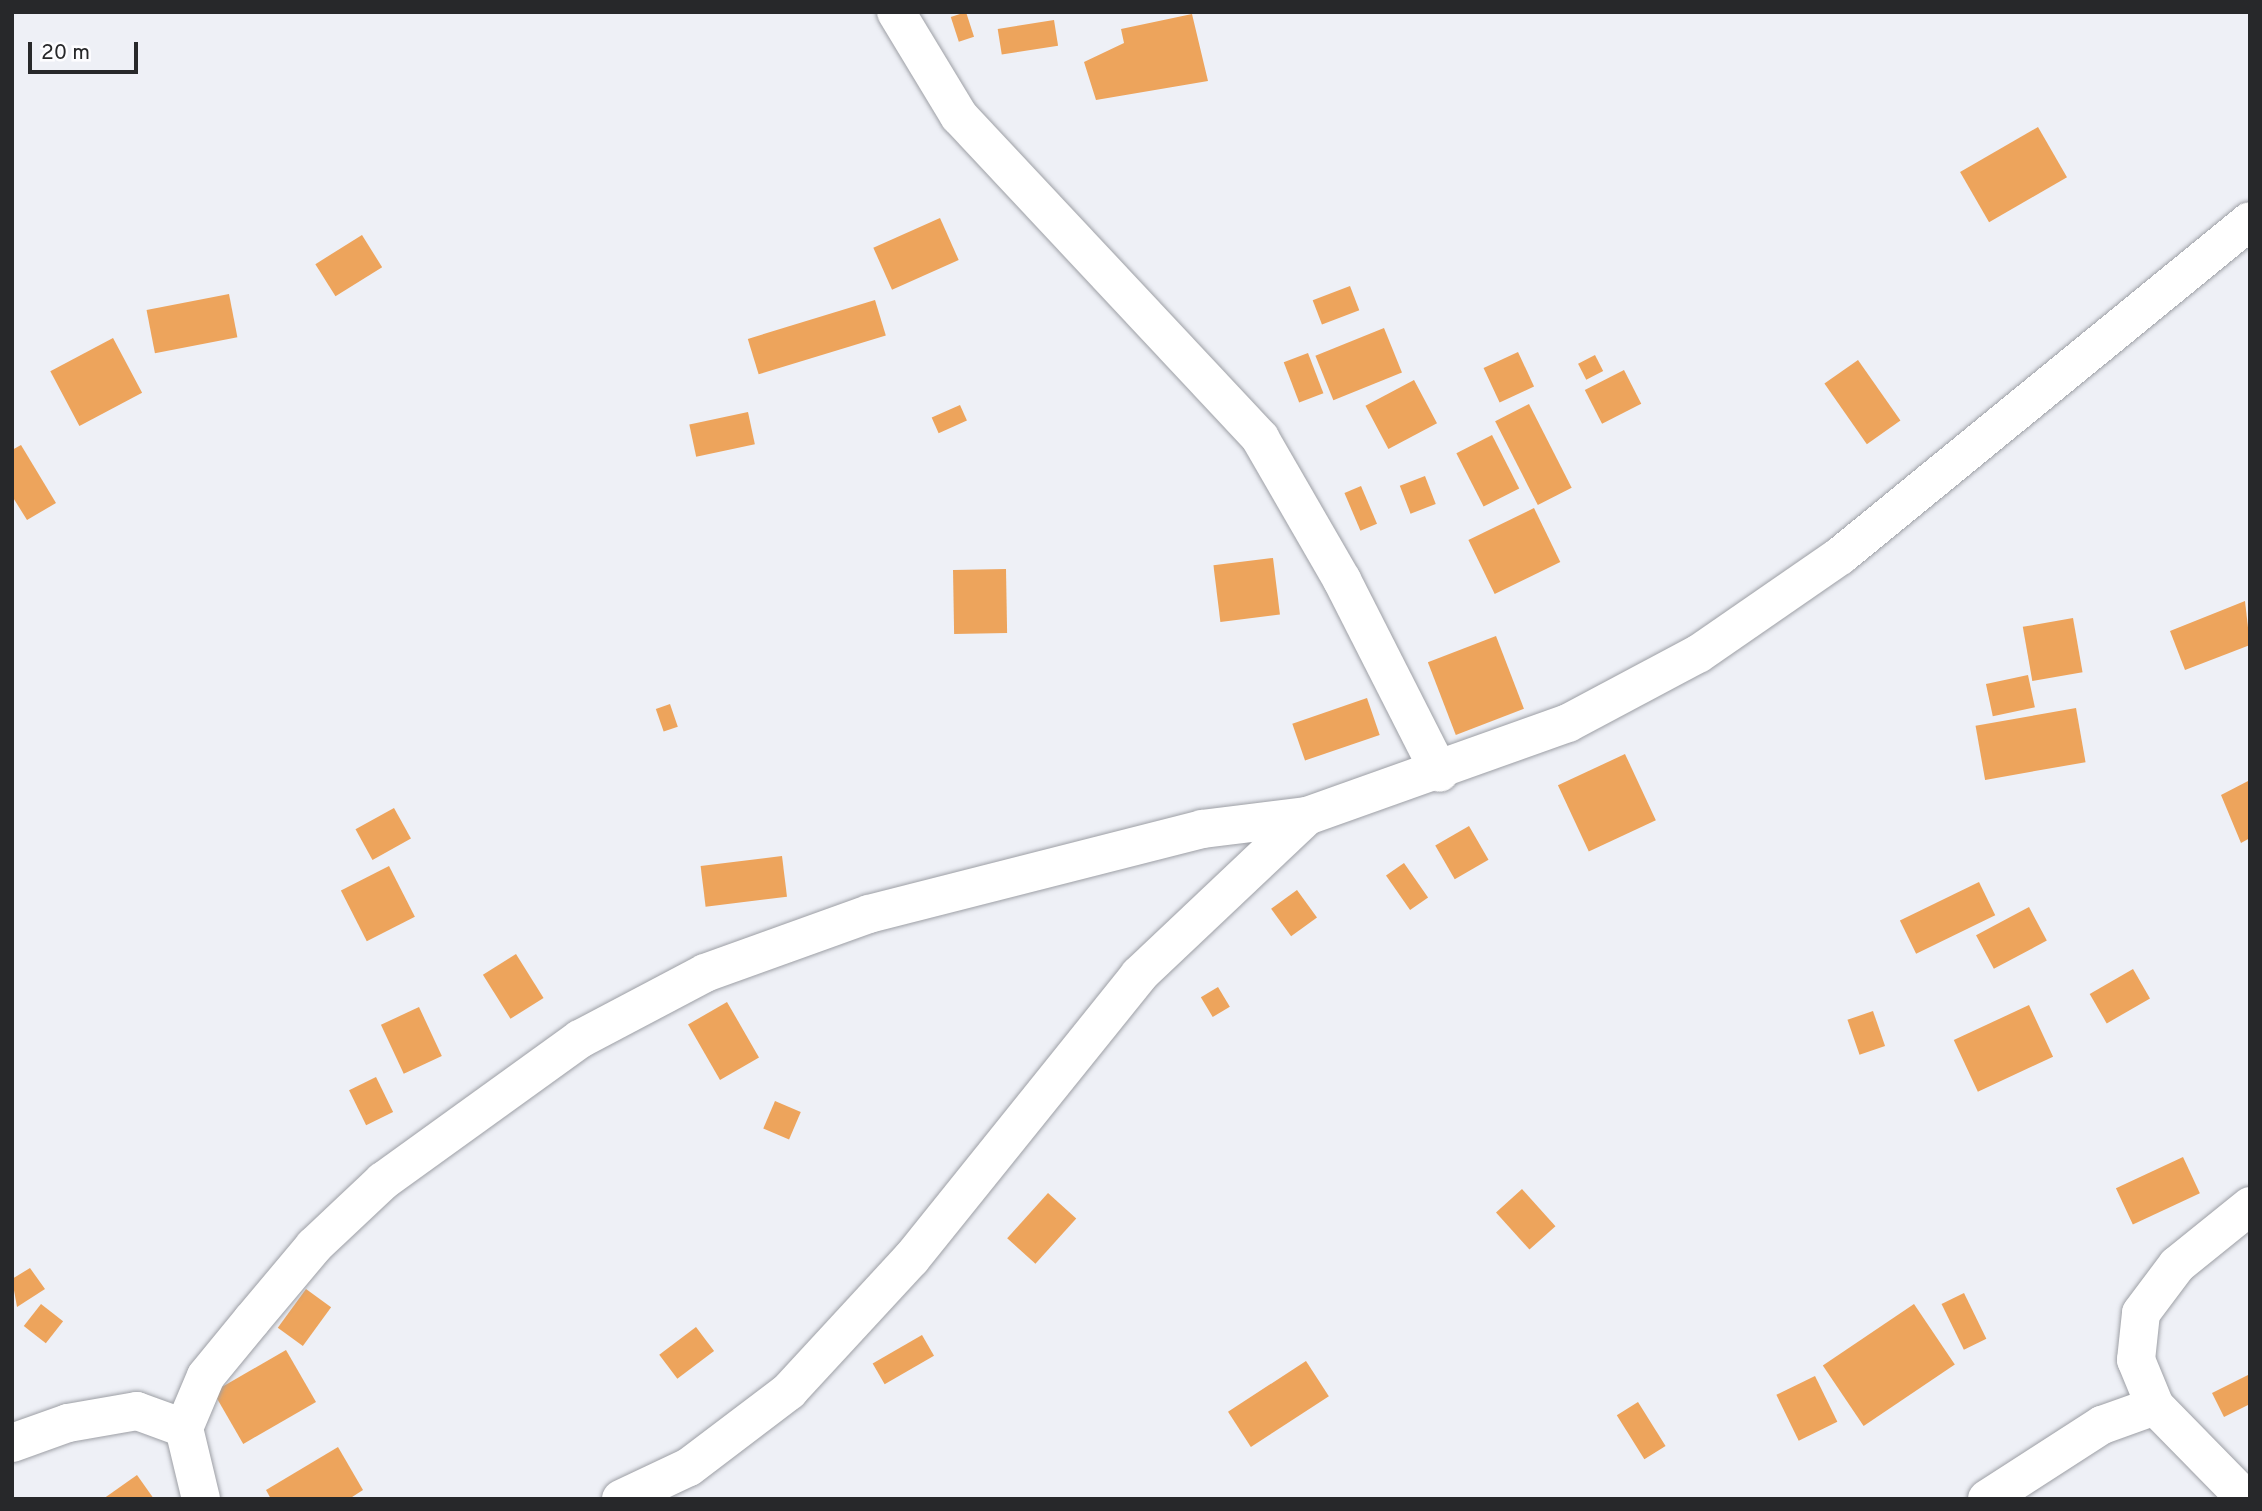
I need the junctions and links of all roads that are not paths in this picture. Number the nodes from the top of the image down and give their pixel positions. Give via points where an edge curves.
1 (896, 12) edge
2 (2250, 221) edge
3 (1440, 773) junction
4 (1307, 816) junction
5 (2250, 1206) edge
6 (2155, 1406) junction
7 (184, 1428) junction
8 (12, 1443) edge
9 (201, 1499) edge
10 (621, 1499) edge
11 (1987, 1499) edge
12 (2246, 1499) edge

1 - 3 street via 959,116 1259,438 1342,580
2 - 3 street via 2161,288 1840,556 1698,654 1568,723
3 - 4 street
4 - 7 street via 1202,829 869,914 705,973 580,1039 469,1113 314,1246 206,1376
4 - 10 street via 1139,975 911,1259 789,1391 689,1467
5 - 6 street via 2177,1265 2141,1314 2136,1360
6 - 11 street via 2102,1425
6 - 12 street
7 - 8 street via 137,1411 68,1423
7 - 9 street

